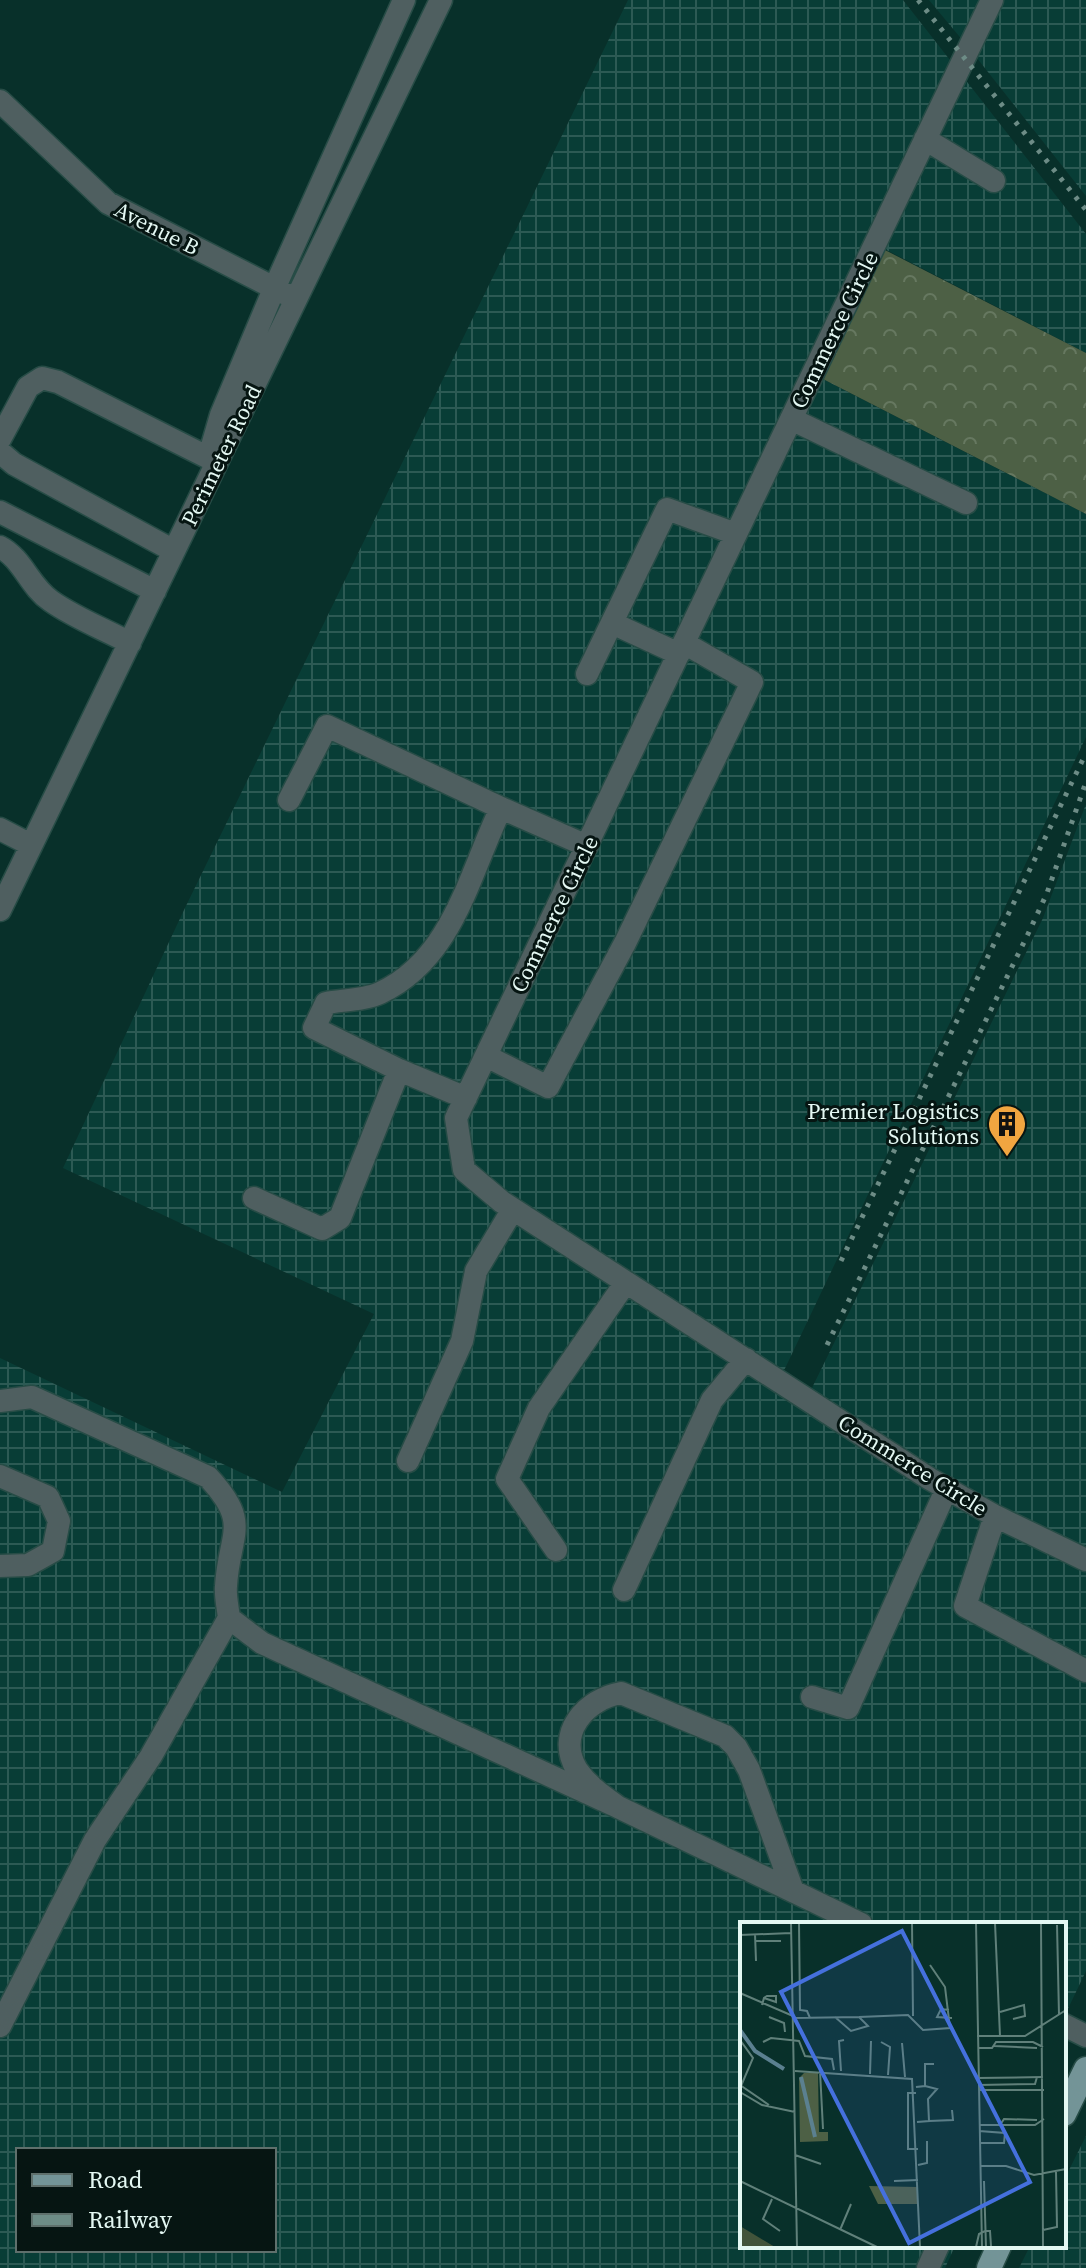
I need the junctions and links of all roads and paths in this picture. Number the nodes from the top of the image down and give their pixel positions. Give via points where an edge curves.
1 (404, 0) edge
2 (441, 0) edge
3 (992, 0) edge
4 (0, 101) edge
5 (925, 139) junction
6 (994, 181) dead end
7 (274, 289) junction
8 (296, 299) junction
9 (791, 419) junction
10 (0, 439) edge
11 (0, 452) edge
12 (213, 460) junction
13 (966, 503) dead end
14 (3, 519) edge
15 (736, 534) junction
16 (0, 547) edge
17 (174, 551) junction
18 (155, 591) junction
19 (612, 623) junction
20 (130, 643) junction
21 (682, 648) junction
22 (587, 674) dead end
23 (289, 800) dead end
24 (501, 808) junction
25 (0, 829) edge
26 (31, 845) junction
27 (587, 846) junction
28 (6, 884) edge
29 (0, 910) edge
30 (486, 1056) junction
31 (399, 1070) junction
32 (466, 1098) junction
33 (254, 1198) dead end
34 (513, 1209) junction
35 (626, 1282) junction
36 (746, 1359) junction
37 (0, 1401) edge
38 (408, 1461) dead end
39 (0, 1476) edge
40 (947, 1488) junction
41 (995, 1516) junction
42 (556, 1550) dead end
43 (1086, 1560) edge
44 (0, 1566) edge
45 (624, 1590) dead end
46 (229, 1618) junction
47 (1086, 1671) edge
48 (812, 1697) dead end
49 (618, 1807) junction
50 (793, 1891) junction
51 (857, 1922) edge
52 (0, 2026) edge
53 (1066, 2026) edge
54 (1086, 2036) edge
55 (1086, 2069) edge
56 (1066, 2110) edge
57 (937, 2248) edge
58 (998, 2248) edge
59 (928, 2268) edge
60 (989, 2268) edge

1 - 7 street
2 - 8 street, Perimeter Road
3 - 5 street, Commerce Circle
4 - 7 street, Avenue B via 108,203
5 - 6 street
5 - 9 street, Commerce Circle
7 - 8 street, Avenue B
7 - 12 street via 221,415
8 - 12 street, Perimeter Road
9 - 13 street
9 - 15 street, Commerce Circle
10 - 12 street via 28,387 42,378
11 - 17 street
12 - 17 street, Perimeter Road
14 - 18 street
15 - 19 street via 667,509
15 - 21 street, Commerce Circle
16 - 20 street via 13,554 33,586 51,601
17 - 18 street, Perimeter Road
18 - 20 street, Perimeter Road
19 - 21 street
19 - 22 street
20 - 26 street, Perimeter Road
21 - 27 street, Commerce Circle
21 - 30 street via 752,682 548,1087
23 - 24 street via 327,726
24 - 27 street
24 - 31 street via 443,939 421,968 378,994 326,1003 314,1028
25 - 26 street
26 - 28 street, Perimeter Road
27 - 30 street, Commerce Circle
28 - 29 street, Perimeter Road
30 - 32 street, Commerce Circle
31 - 32 street
31 - 33 street via 340,1218 322,1229
32 - 34 street, Commerce Circle via 456,1118 464,1170
34 - 35 street, Commerce Circle
34 - 38 street via 476,1271 462,1341
35 - 36 street, Commerce Circle
35 - 42 street via 539,1408 507,1479
36 - 40 street, Commerce Circle
36 - 45 street via 712,1400
37 - 46 street via 32,1397 208,1477 228,1499 237,1524 226,1587
39 - 44 street via 48,1497 59,1521 53,1551 28,1565
40 - 41 street, Commerce Circle
40 - 48 street via 848,1708
41 - 43 street, Commerce Circle
41 - 47 street via 965,1606
46 - 49 street via 262,1643
46 - 52 street via 151,1756 95,1840
49 - 50 street
49 - 50 street via 576,1768 570,1747 586,1707 621,1693 725,1736 736,1747
50 - 51 street
53 - 54 street
55 - 56 main road
57 - 59 street
58 - 60 main road

